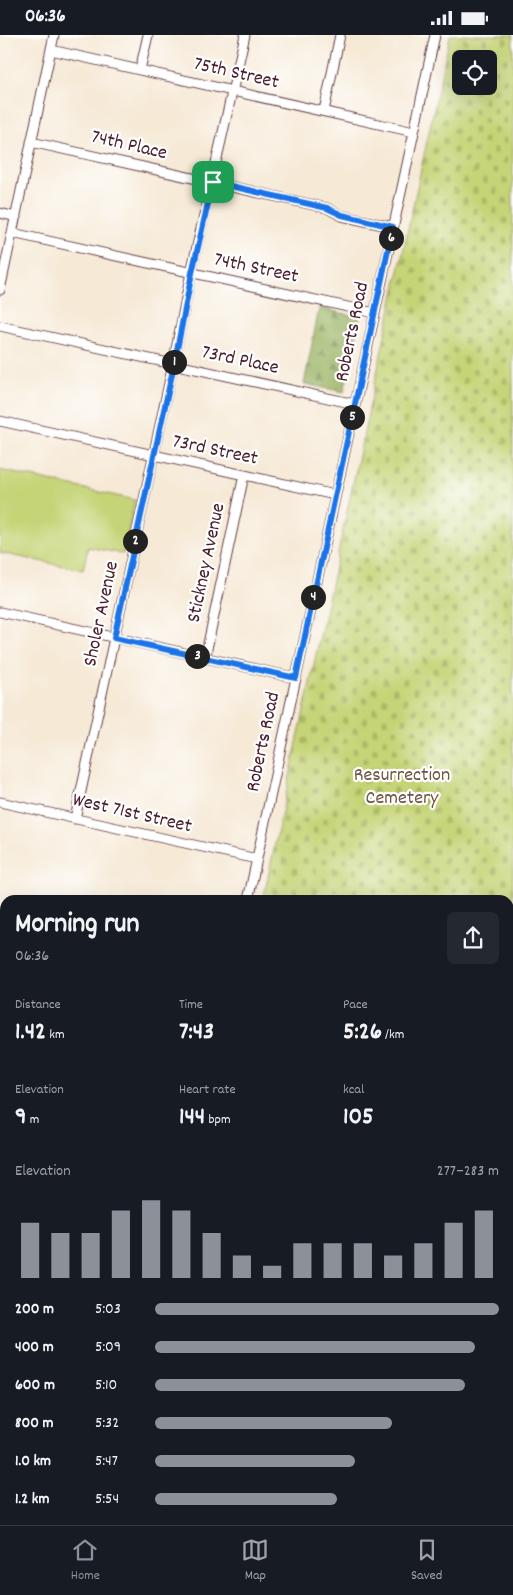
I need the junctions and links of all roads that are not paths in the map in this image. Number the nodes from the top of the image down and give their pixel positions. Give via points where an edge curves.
1 (54, 35) edge
2 (148, 35) edge
3 (245, 35) edge
4 (340, 35) edge
5 (435, 35) edge
6 (51, 51) junction
7 (140, 70) junction
8 (233, 91) junction
9 (324, 111) junction
10 (414, 132) junction
11 (31, 142) junction
12 (213, 182) junction
13 (0, 213) edge
14 (16, 217) junction
15 (393, 227) junction
16 (12, 233) junction
17 (192, 273) junction
18 (0, 290) edge
19 (375, 313) junction
20 (0, 326) edge
21 (174, 365) junction
22 (355, 404) junction
23 (0, 421) edge
24 (154, 455) junction
25 (244, 475) junction
26 (335, 495) junction
27 (0, 612) edge
28 (114, 638) junction
29 (205, 658) junction
30 (296, 678) junction
31 (0, 802) edge
32 (75, 819) junction
33 (257, 859) junction
34 (249, 895) edge

1 - 6 street
2 - 7 street
3 - 8 street, Sholer Avenue
4 - 9 street
5 - 10 street, Roberts Road
6 - 7 street, 75th Street
6 - 11 street
7 - 8 street, 75th Street
8 - 9 street, 75th Street
8 - 12 street, Sholer Avenue
9 - 10 street, 75th Street
10 - 15 street, Roberts Road
11 - 12 street, 74th Place
11 - 14 street
12 - 15 street, 74th Place
12 - 17 street, Sholer Avenue
13 - 14 street
14 - 16 street
15 - 19 street, Roberts Road
16 - 17 street, 74th Street
16 - 18 street
17 - 19 street, 74th Street
17 - 21 street, Sholer Avenue
19 - 22 street, Roberts Road
20 - 21 street, 73rd Place
21 - 22 street, 73rd Place
21 - 24 street, Sholer Avenue
22 - 26 street, Roberts Road
23 - 24 street, 73rd Street
24 - 25 street, 73rd Street
24 - 28 street, Sholer Avenue
25 - 26 street, 73rd Street
25 - 29 street, Stickney Avenue
26 - 30 street, Roberts Road
27 - 28 street
28 - 29 street
28 - 32 street, Sholer Avenue
29 - 30 street
30 - 33 street, Roberts Road
31 - 32 street, West 71st Street
32 - 33 street, West 71st Street
33 - 34 street, Roberts Road

